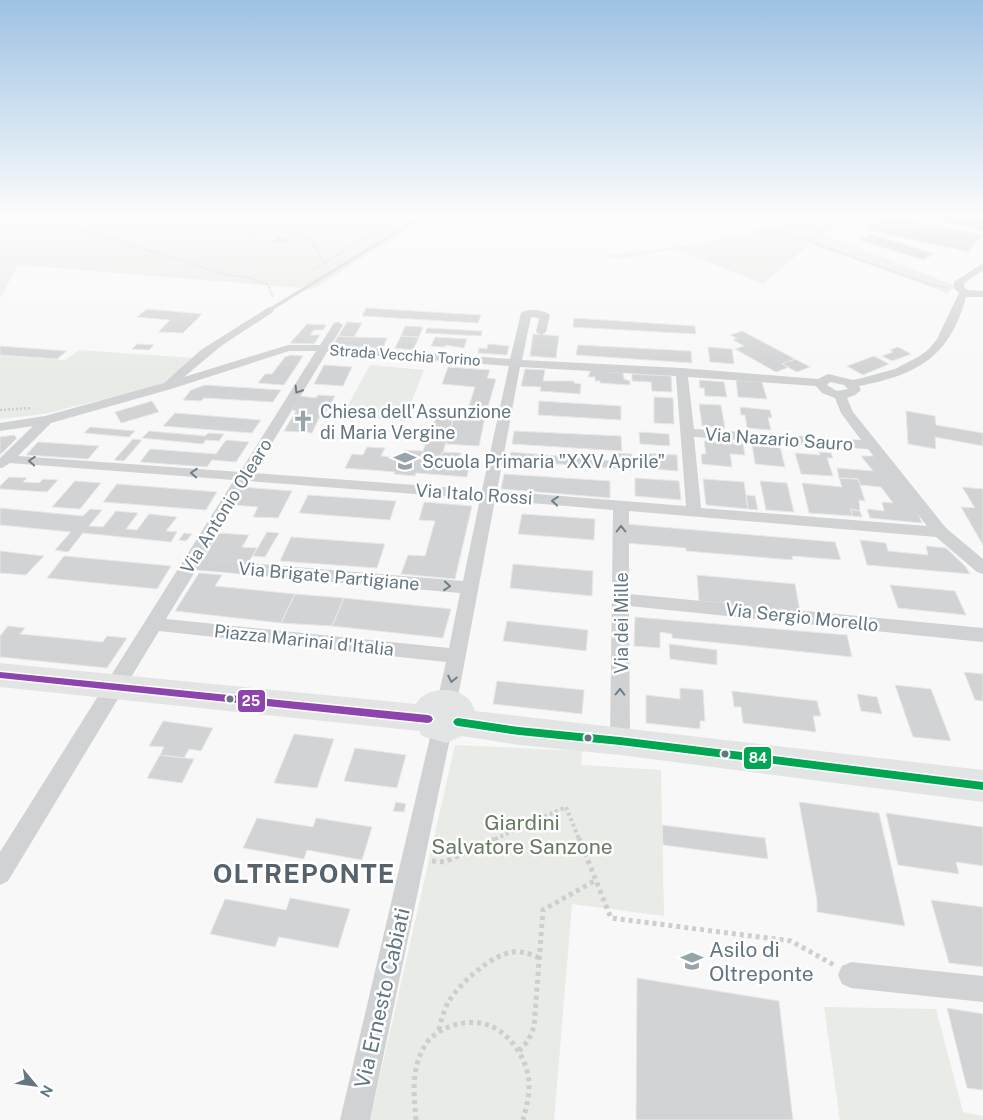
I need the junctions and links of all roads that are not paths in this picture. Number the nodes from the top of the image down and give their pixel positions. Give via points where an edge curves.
1 (339, 267) edge
2 (981, 267) edge
3 (965, 293) junction
4 (983, 294) edge
5 (266, 312) junction
6 (338, 325) dead end
7 (540, 332) dead end
8 (324, 348) junction
9 (514, 362) junction
10 (682, 372) junction
11 (188, 380) junction
12 (820, 383) junction
13 (852, 384) junction
14 (168, 386) junction
15 (840, 395) junction
16 (46, 420) junction
17 (0, 427) edge
18 (687, 433) junction
19 (871, 446) junction
20 (3, 463) edge
21 (243, 477) junction
22 (489, 495) junction
23 (621, 506) junction
24 (694, 512) junction
25 (940, 532) junction
26 (190, 564) junction
27 (983, 568) edge
28 (469, 588) junction
29 (621, 599) junction
30 (153, 624) junction
31 (983, 635) edge
32 (456, 656) junction
33 (0, 675) edge
34 (114, 687) junction
35 (444, 718) junction
36 (620, 741) junction
37 (983, 786) edge
38 (0, 873) edge
39 (852, 975) road end
40 (983, 989) edge
41 (355, 1120) edge

1 - 5 lane
2 - 3 street via 959,282 959,288
3 - 4 street
3 - 13 street via 939,346 932,353 871,381
5 - 11 street
5 - 14 street via 195,358
6 - 8 street, Via Antonio Olearo
7 - 9 street, Via Ernesto Cabiati via 545,315 526,313
8 - 9 street, Strada Vecchia Torino
8 - 11 street, Strada Vecchia Torino via 288,348
8 -> 21 street, Via Antonio Olearo
9 - 10 street, Strada Vecchia Torino
9 - 22 street, Via Ernesto Cabiati
10 - 12 street, Strada Vecchia Torino
10 - 18 street
11 - 14 street, Strada Vecchia Torino
12 - 13 street via 833,378
12 - 15 street via 826,390
13 - 15 street via 853,392
14 - 16 street, Strada Vecchia Torino
15 - 19 street via 846,413
16 - 17 street, Strada Vecchia Torino
16 - 20 street
18 - 19 street, Via Nazario Sauro
18 - 24 street
19 - 25 street
21 -> 20 street, Via Italo Rossi
21 - 22 street, Via Italo Rossi
21 - 26 street, Via Antonio Olearo
23 -> 22 street, Via Italo Rossi
22 - 28 street, Via Ernesto Cabiati
23 - 24 street, Via Italo Rossi
29 -> 23 street, Via dei Mille
24 - 25 street, Via Italo Rossi
25 - 27 street
26 -> 28 street, Via Brigate Partigiane
26 - 30 street, Via Antonio Olearo
28 - 32 street, Via Ernesto Cabiati
29 - 31 street, Via Sergio Morello
36 -> 29 street, Via dei Mille
30 - 32 street, Piazza Marinai d'Italia
30 - 34 street, Via Antonio Olearo
32 -> 35 street, Via Ernesto Cabiati
33 - 34 main road
34 - 35 main road
34 - 38 street, Via Antonio Olearo
35 - 36 main road via 519,731
35 - 41 street, Via Ernesto Cabiati
36 - 37 main road
39 - 40 street

